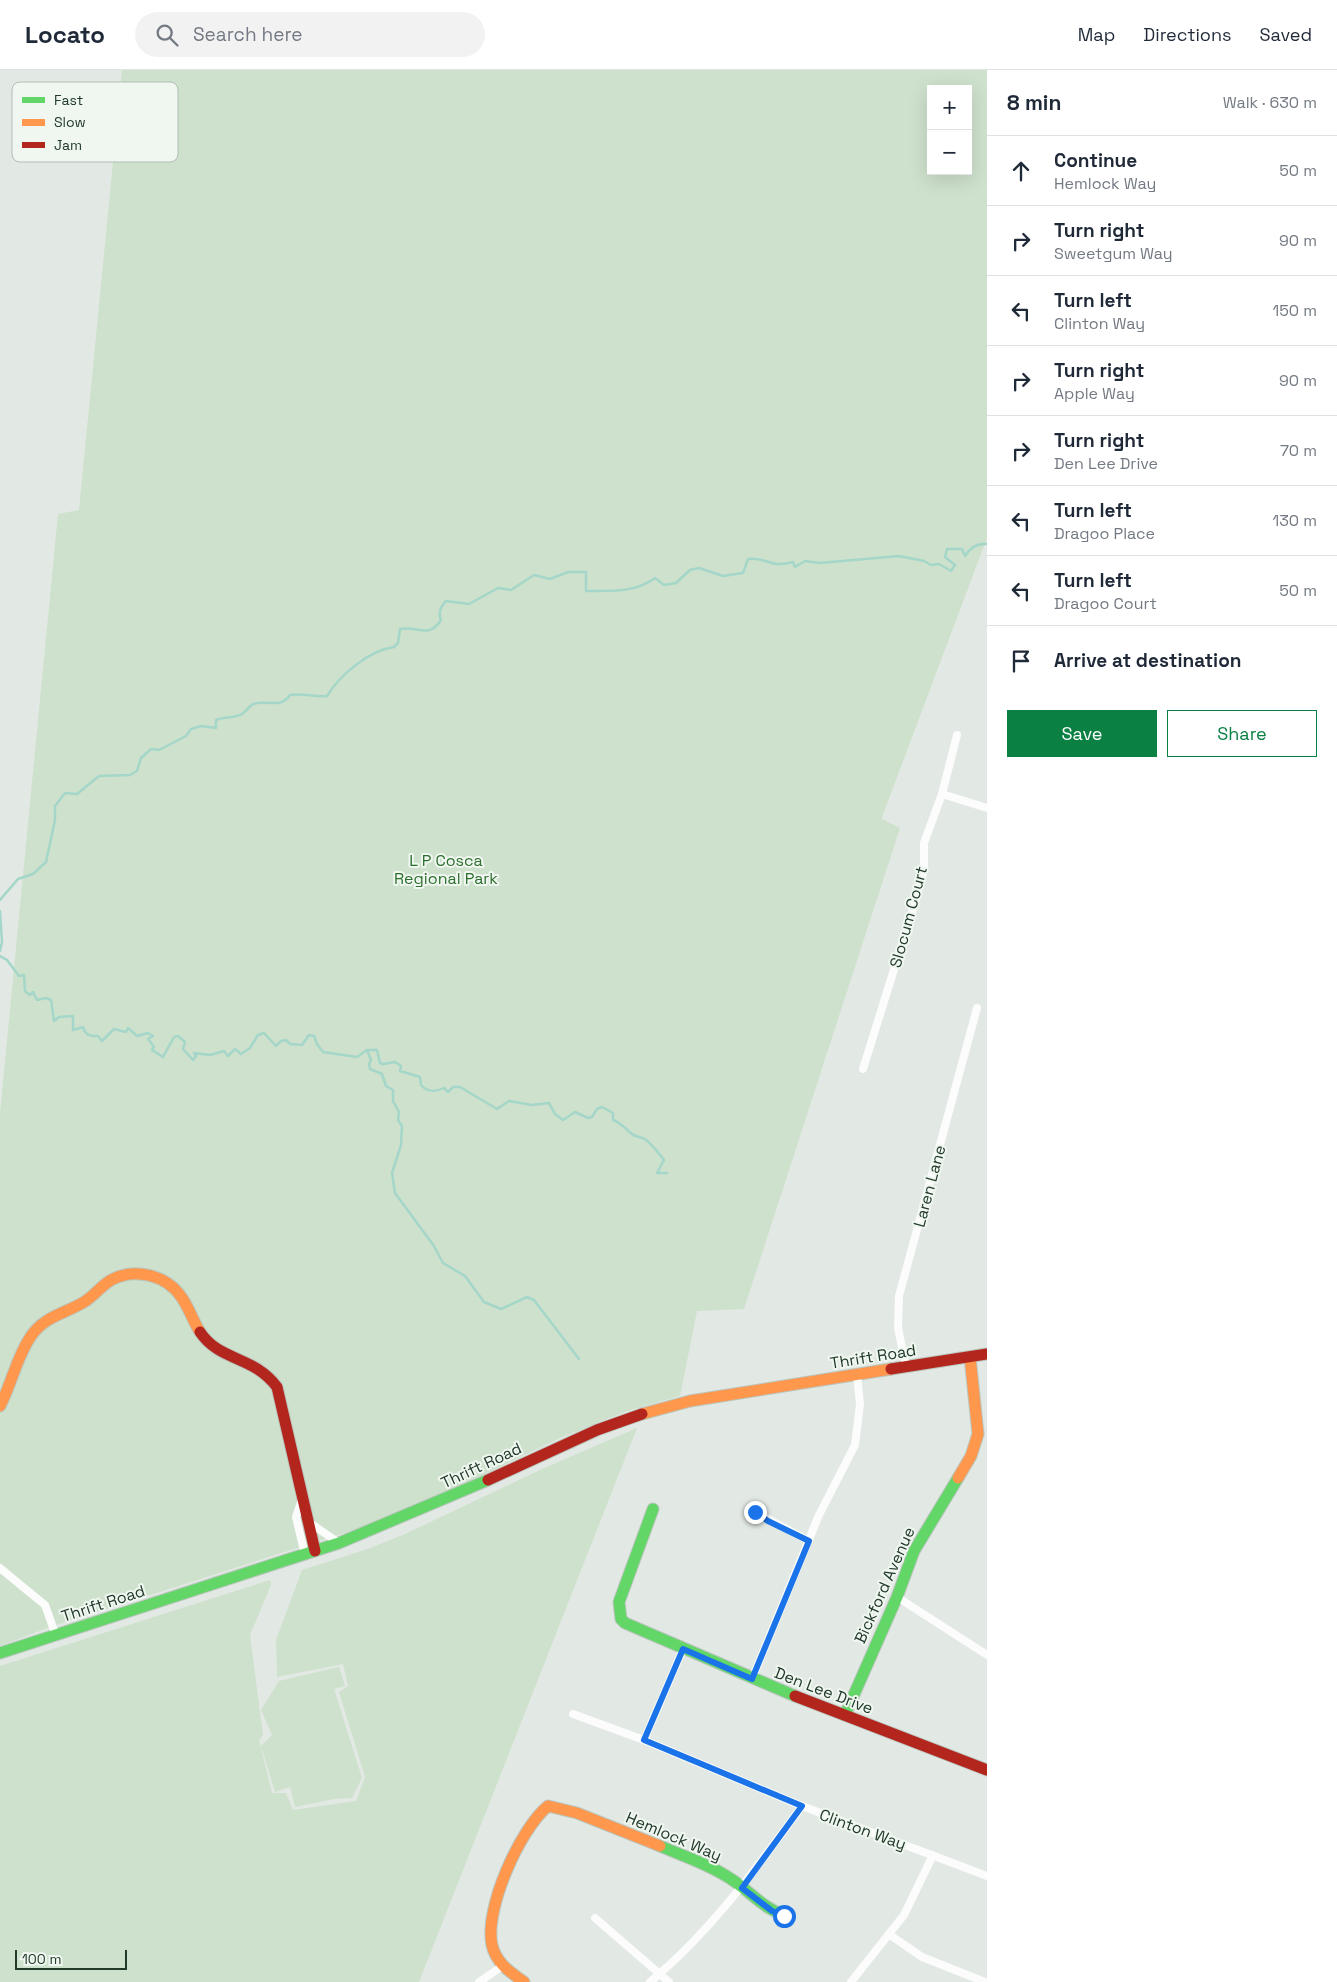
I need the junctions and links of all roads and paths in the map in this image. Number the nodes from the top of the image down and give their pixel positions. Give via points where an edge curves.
1 (957, 735) dead end
2 (942, 794) junction
3 (987, 808) edge
4 (978, 1008) dead end
5 (863, 1069) dead end
6 (987, 1354) edge
7 (970, 1357) junction
8 (906, 1366) junction
9 (857, 1375) junction
10 (0, 1406) edge
11 (983, 1434) edge
12 (303, 1496) junction
13 (653, 1509) dead end
14 (755, 1512) dead end
15 (309, 1522) junction
16 (809, 1541) junction
17 (339, 1543) junction
18 (310, 1553) junction
19 (0, 1568) edge
20 (897, 1597) junction
21 (56, 1636) junction
22 (683, 1649) junction
23 (0, 1653) edge
24 (987, 1655) edge
25 (752, 1679) junction
26 (573, 1714) dead end
27 (845, 1715) junction
28 (644, 1740) junction
29 (987, 1770) edge
30 (802, 1806) junction
31 (933, 1855) junction
32 (987, 1876) edge
33 (742, 1888) junction
34 (789, 1916) dead end
35 (595, 1918) dead end
36 (890, 1935) junction
37 (501, 1967) junction
38 (659, 1974) junction
39 (479, 1982) edge
40 (524, 1982) edge
41 (650, 1982) edge
42 (669, 1982) edge
43 (851, 1982) edge
44 (985, 1982) edge

1 - 2 street, Slocum Court
2 - 3 street
2 - 5 street, Slocum Court via 924,843 924,869
4 - 8 street, Laren Lane via 899,1296 898,1328
6 - 7 street, Thrift Road
7 - 8 street, Thrift Road
7 - 11 street, Bickford Avenue via 970,1379
8 - 9 street, Thrift Road
9 - 16 street via 860,1415 855,1445
9 - 17 street, Thrift Road via 690,1401 647,1412 597,1430 419,1511
10 - 12 street via 18,1357 45,1320 84,1302 120,1275 142,1274 159,1278 183,1297 197,1329 208,1342 220,1351 256,1365 272,1379 280,1394
11 - 20 street, Bickford Avenue via 914,1551
12 - 15 street
12 - 18 street via 296,1517
13 - 22 street, Den Lee Drive via 621,1595 620,1614 625,1623
14 - 16 street
15 - 17 street
15 - 18 street
16 - 25 street
17 - 18 street, Thrift Road
18 - 21 street, Thrift Road
19 - 21 street via 45,1605
20 - 24 street
20 - 27 street, Bickford Avenue
21 - 23 street, Thrift Road
22 - 25 street, Den Lee Drive
22 - 28 street
25 - 27 street, Den Lee Drive
26 - 28 street, Clinton Way
27 - 29 street, Den Lee Drive
28 - 30 street, Clinton Way
30 - 31 street, Clinton Way
30 - 33 street
31 - 32 street, Clinton Way
31 - 36 street via 912,1900
33 - 34 street, Hemlock Way via 777,1914
33 - 37 street, Hemlock Way via 698,1861 576,1813 548,1806 538,1812 518,1848 492,1916 490,1937
33 - 38 street via 707,1928
35 - 38 street
36 - 43 street
36 - 44 street via 922,1957
37 - 39 street
37 - 40 street
38 - 41 street
38 - 42 street

